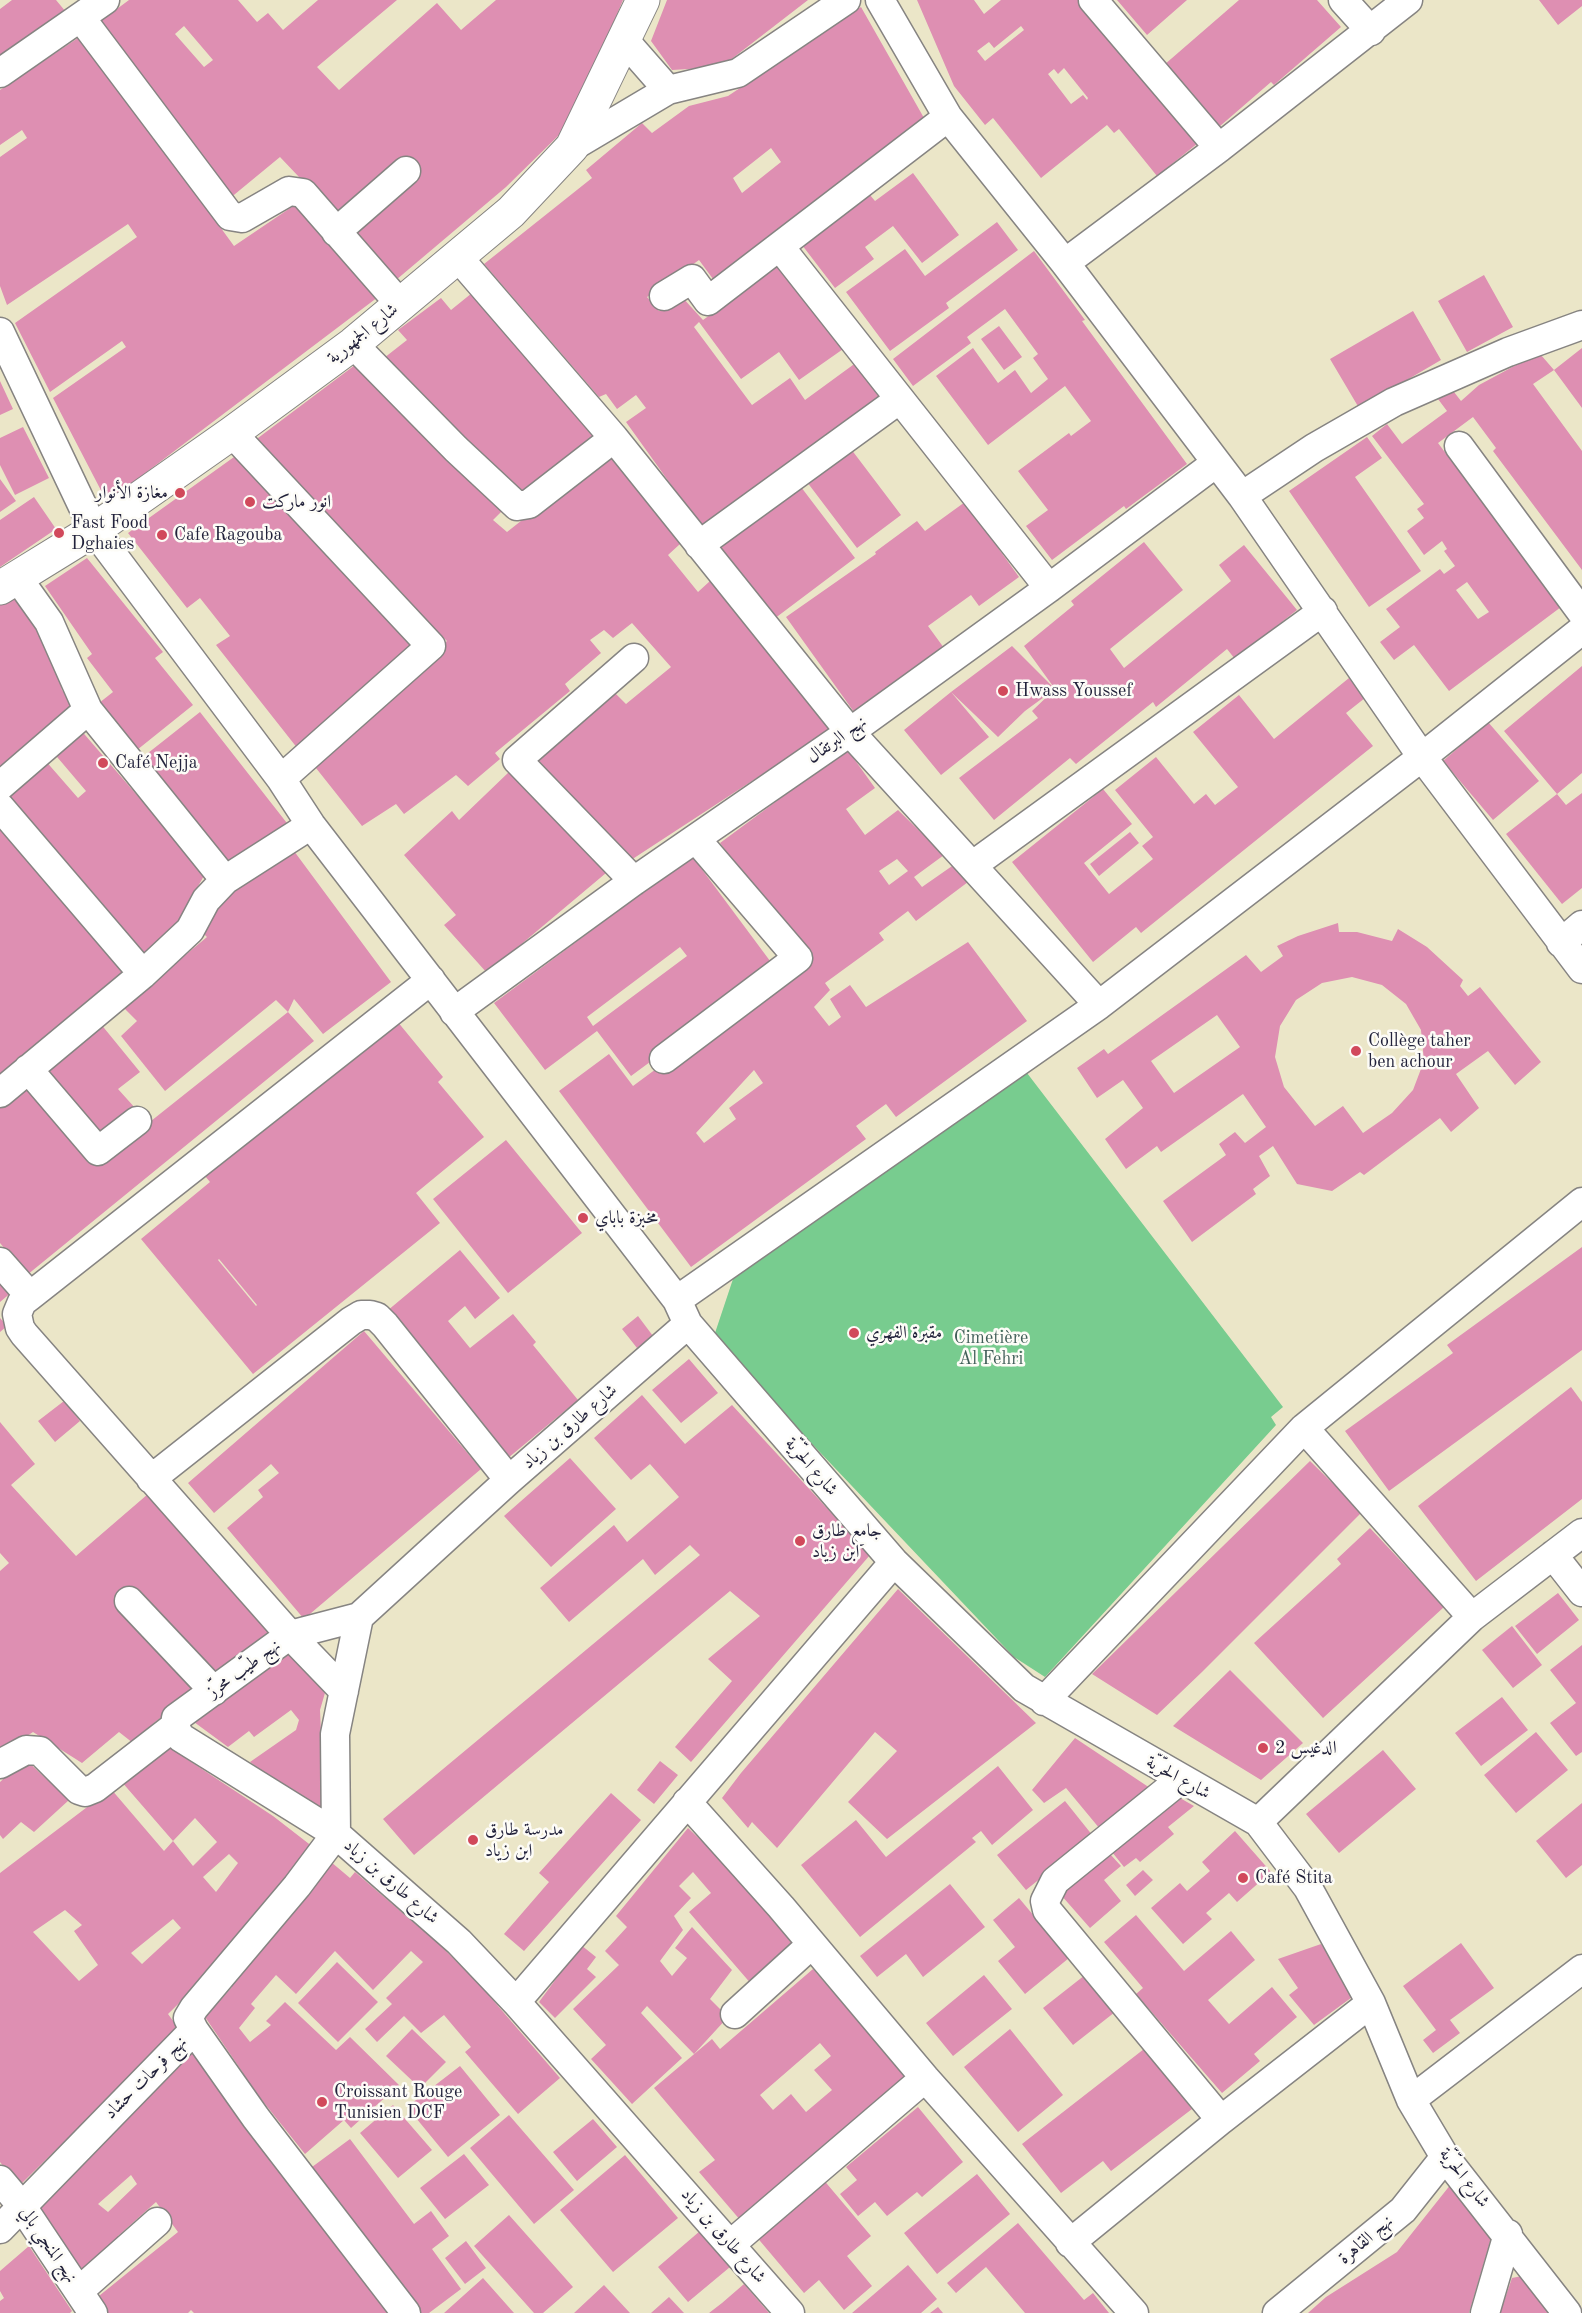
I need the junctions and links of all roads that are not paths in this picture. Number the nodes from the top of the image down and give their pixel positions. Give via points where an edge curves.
1 (105, 0) edge
2 (643, 0) edge
3 (846, 0) edge
4 (880, 0) edge
5 (1093, 0) edge
6 (1343, 0) edge
7 (1408, 0) edge
8 (81, 18) junction
9 (1371, 31) junction
10 (625, 41) junction
11 (0, 74) edge
12 (668, 90) junction
13 (948, 117) junction
14 (572, 147) junction
15 (1219, 148) junction
16 (406, 171) dead end
17 (336, 232) junction
18 (780, 247) junction
19 (457, 256) junction
20 (1065, 263) junction
21 (664, 296) dead end
22 (400, 304) junction
23 (1582, 325) edge
24 (0, 334) edge
25 (352, 344) junction
26 (900, 399) junction
27 (232, 433) junction
28 (614, 438) junction
29 (1459, 446) dead end
30 (1216, 464) junction
31 (1242, 496) junction
32 (94, 530) junction
33 (699, 545) junction
34 (9, 583) edge
35 (1049, 588) junction
36 (1323, 611) junction
37 (1582, 613) edge
38 (1582, 630) edge
39 (634, 658) dead end
40 (88, 711) junction
41 (850, 732) junction
42 (1422, 757) junction
43 (281, 779) junction
44 (0, 786) edge
45 (0, 807) edge
46 (311, 825) junction
47 (696, 839) junction
48 (973, 866) junction
49 (225, 880) junction
50 (634, 881) junction
51 (1571, 934) edge
52 (1582, 969) edge
53 (143, 974) junction
54 (431, 980) junction
55 (1099, 1005) junction
56 (454, 1012) junction
57 (664, 1059) dead end
58 (28, 1069) junction
59 (0, 1093) edge
60 (137, 1120) dead end
61 (1582, 1202) edge
62 (0, 1262) edge
63 (30, 1296) junction
64 (683, 1312) junction
65 (1304, 1428) junction
66 (151, 1479) junction
67 (509, 1480) junction
68 (1582, 1533) edge
69 (1553, 1554) junction
70 (894, 1562) junction
71 (1582, 1592) edge
72 (129, 1601) dead end
73 (359, 1617) junction
74 (1472, 1617) junction
75 (290, 1635) junction
76 (214, 1690) junction
77 (344, 1691) junction
78 (1044, 1701) junction
79 (175, 1726) junction
80 (0, 1764) edge
81 (1180, 1780) junction
82 (687, 1802) junction
83 (1258, 1822) junction
84 (336, 1834) junction
85 (812, 1944) junction
86 (1582, 1970) edge
87 (516, 2002) junction
88 (1371, 2003) junction
89 (735, 2014) dead end
90 (194, 2030) junction
91 (925, 2078) junction
92 (1412, 2100) junction
93 (1221, 2120) junction
94 (1445, 2157) junction
95 (0, 2180) edge
96 (21, 2205) junction
97 (157, 2222) dead end
98 (0, 2229) edge
99 (1508, 2234) junction
100 (1070, 2243) junction
101 (731, 2244) junction
102 (86, 2302) edge
103 (406, 2313) edge
104 (790, 2313) edge
105 (1134, 2313) edge
106 (1277, 2313) edge
107 (1485, 2313) edge
108 (1567, 2313) edge

1 - 8 street
2 - 10 street, شارع الجمهورية
3 - 12 street via 738,73
4 - 13 street
5 - 15 street
6 - 9 street
7 - 9 street
8 - 11 street
8 - 17 street via 230,216 242,218 278,195 295,190
9 - 15 street
10 - 12 street
10 - 14 street, شارع الجمهورية
12 - 14 street
13 - 18 street
13 - 20 street
14 - 19 street, شارع الجمهورية via 511,212
15 - 20 street
16 - 17 street
17 - 22 street
18 - 21 street via 708,301 692,279
18 - 26 street
19 - 22 street, شارع الجمهورية
19 - 28 street
20 - 30 street
22 - 25 street, شارع الجمهورية
23 - 31 street via 1508,352 1394,402
24 - 32 street, شارع الحرّيّة
25 - 27 street, شارع الجمهورية
25 - 28 street via 517,506 528,504
26 - 33 street
26 - 35 street
27 - 32 street, شارع الجمهورية
27 - 43 street via 431,646
28 - 33 street
29 - 37 street
30 - 31 street
30 - 35 street, نهج البرتقال
31 - 36 street
32 - 34 street, شارع الجمهورية
32 - 43 street, شارع الحرّيّة
33 - 41 street
34 - 40 street via 49,622
35 - 41 street, نهج البرتقال
36 - 42 street
36 - 48 street
38 - 42 street, شارع طارق بن زياد
39 - 50 street via 517,760
40 - 44 street
40 - 49 street
41 - 47 street, نهج البرتقال
41 - 48 street
42 - 51 street
42 - 55 street, شارع طارق بن زياد
43 - 46 street, شارع الحرّيّة
45 - 53 street
46 - 49 street
46 - 54 street, شارع الحرّيّة
47 - 50 street, نهج البرتقال
47 - 57 street via 798,958
48 - 55 street
49 - 53 street via 206,900 190,930
50 - 56 street, نهج البرتقال
51 - 52 street
53 - 58 street
54 - 56 street, شارع الحرّيّة
54 - 63 street
55 - 64 street, شارع طارق بن زياد
56 - 64 street, شارع الحرّيّة
58 - 59 street
58 - 60 street via 98,1151
61 - 65 street
62 - 63 street
63 - 66 street via 18,1310 20,1328
64 - 67 street, شارع طارق بن زياد
64 - 70 street, شارع الحرّيّة
65 - 74 street
65 - 78 street
66 - 67 street via 351,1322 361,1315 370,1315 385,1325
66 - 75 street
67 - 73 street, شارع طارق بن زياد
68 - 69 street
69 - 71 street
69 - 74 street
70 - 78 street, شارع الحرّيّة via 1024,1688
70 - 82 street
72 - 76 street
73 - 75 street, نهج طيّب محرّز
73 - 77 street, شارع طارق بن زياد
74 - 83 street
75 - 76 street, نهج طيّب محرّز
75 - 77 street
76 - 79 street, نهج طيّب محرّز via 176,1718
77 - 84 street, شارع طارق بن زياد via 335,1734
78 - 81 street, شارع الحرّيّة
79 - 80 street, نهج طيّب محرّز via 85,1792 40,1751 26,1750
79 - 84 street via 180,1737
81 - 83 street, شارع الحرّيّة
81 - 93 street via 1055,1881 1045,1901 1047,1910
82 - 85 street
82 - 87 street
83 - 88 street, شارع الحرّيّة via 1308,1888
84 - 87 street, شارع طارق بن زياد via 459,1942
84 - 90 street, نهج فرحات حشاد via 194,2008 188,2018
85 - 89 street
85 - 91 street
86 - 92 street
87 - 101 street, شارع طارق بن زياد
88 - 92 street, شارع الحرّيّة
88 - 93 street
90 - 96 street, نهج فرحات حشاد
90 - 103 street via 256,2118
91 - 100 street
91 - 101 street
92 - 94 street, شارع الحرّيّة
93 - 100 street
94 - 99 street, شارع الحرّيّة
94 - 106 street, نهج القاهرة via 1403,2210
95 - 96 street, نهج المنجي بالي
96 - 98 street, نهج فرحات حشاد
96 - 102 street, نهج المنجي بالي
97 - 102 street
99 - 107 street
99 - 108 street, شارع الحرّيّة
100 - 105 street
101 - 104 street, شارع طارق بن زياد

